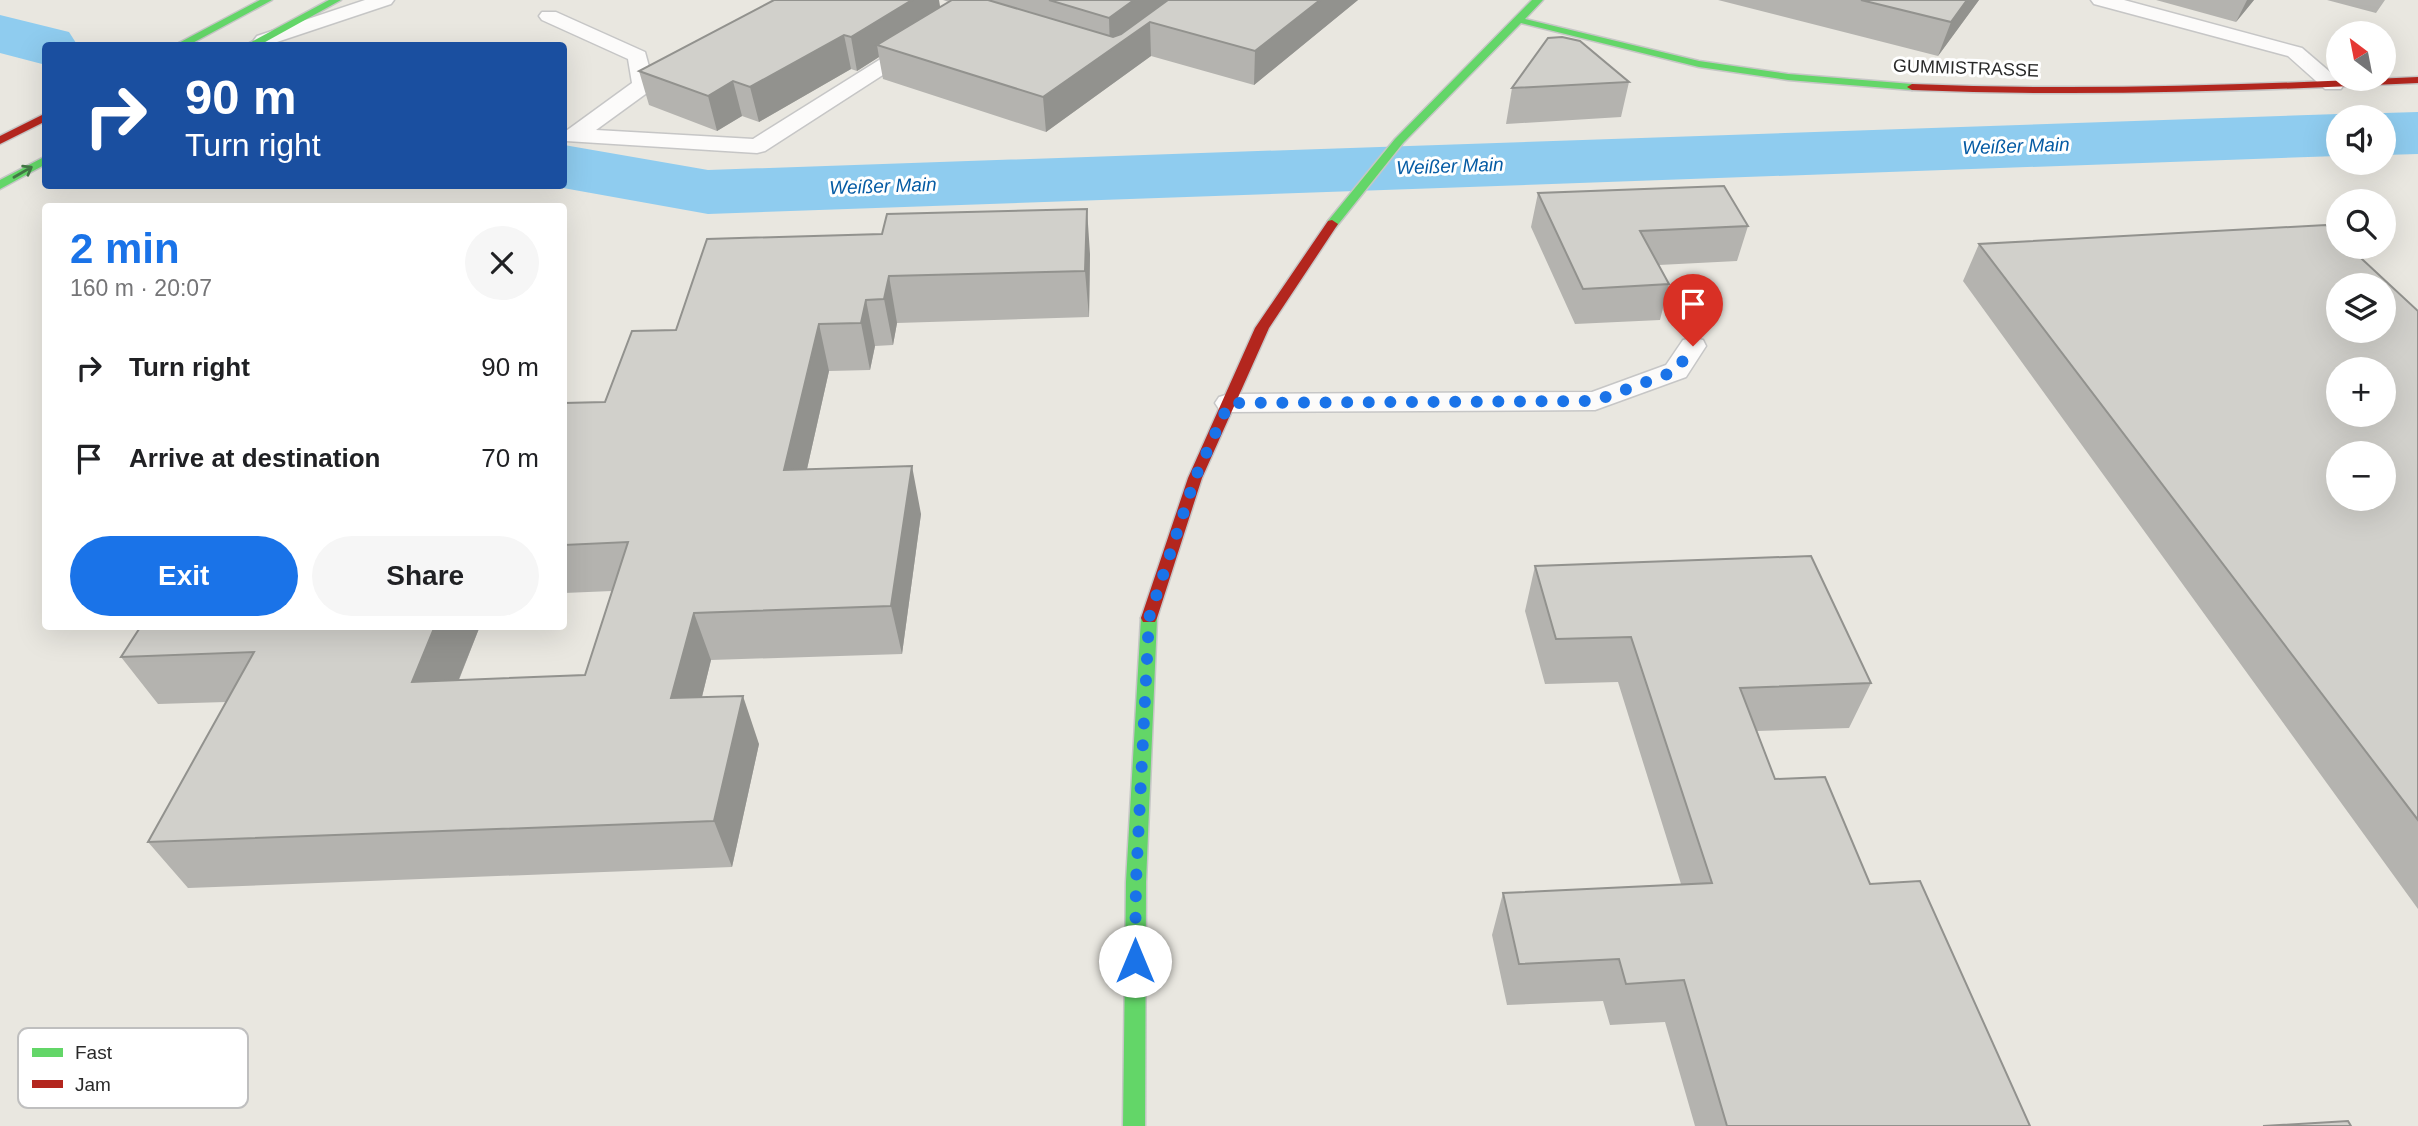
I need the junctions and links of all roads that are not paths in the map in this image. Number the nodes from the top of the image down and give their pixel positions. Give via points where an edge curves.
1 (267, 0) edge
2 (336, 0) edge
3 (384, 0) edge
4 (989, 0) edge
5 (1538, 0) edge
6 (2101, 0) edge
7 (939, 8) edge
8 (964, 15) junction
9 (549, 16) dead end
10 (1519, 20) junction
11 (989, 23) edge
12 (185, 42) edge
13 (255, 42) edge
14 (257, 42) edge
15 (2326, 78) edge
16 (2418, 80) edge
17 (2396, 81) edge
18 (2326, 84) edge
19 (42, 118) edge
20 (0, 141) edge
21 (42, 161) edge
22 (0, 185) edge
23 (1693, 346) dead end
24 (1229, 403) junction
25 (1134, 1126) edge

1 - 12 main road
2 - 13 main road
3 - 14 lane
4 - 8 lane
5 - 10 main road
6 - 15 lane via 2295,52
7 - 8 lane
8 - 9 lane via 757,146 575,136 643,85 638,56
8 - 11 lane
10 - 18 main road, GUMMISTRASSE via 1698,63 1829,81 1979,92
10 - 24 main road via 1399,141 1339,214 1262,328
16 - 17 main road, GUMMISTRASSE
19 - 20 main road
22 -> 21 main road
23 - 24 lane via 1676,371 1595,401
24 - 25 main road via 1195,478 1149,618 1136,882

